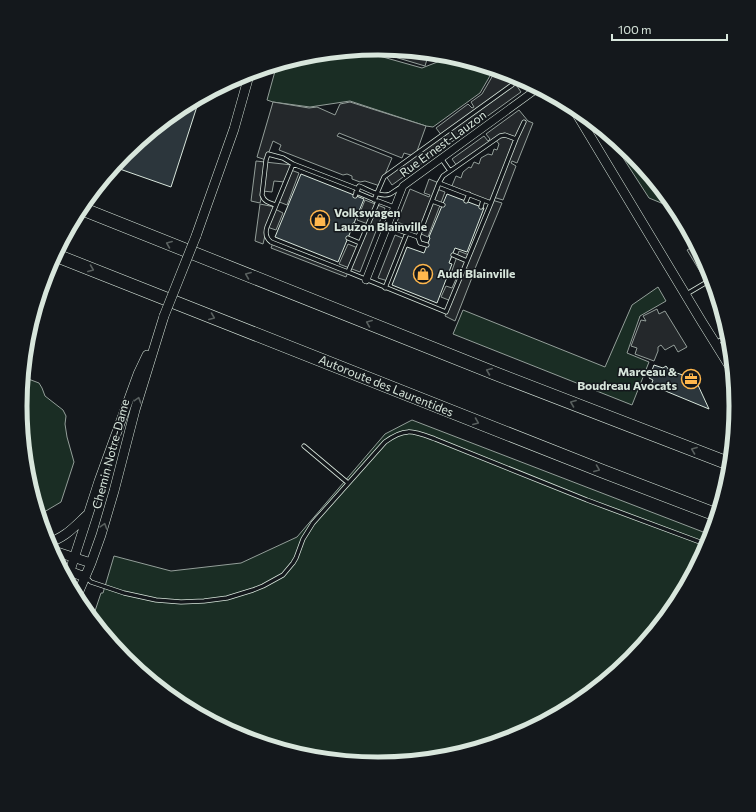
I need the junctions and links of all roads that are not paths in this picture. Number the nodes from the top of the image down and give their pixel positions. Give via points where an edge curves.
1 (248, 81) edge
2 (512, 85) dead end
3 (533, 91) edge
4 (580, 119) edge
5 (524, 122) dead end
6 (516, 139) junction
7 (441, 158) junction
8 (292, 164) junction
9 (450, 171) junction
10 (407, 183) junction
11 (439, 183) junction
12 (357, 191) junction
13 (377, 193) junction
14 (469, 194) junction
15 (376, 200) junction
16 (483, 200) junction
17 (432, 201) junction
18 (466, 201) dead end
19 (491, 203) junction
20 (443, 205) dead end
21 (276, 206) junction
22 (394, 207) junction
23 (481, 207) dead end
24 (86, 211) edge
25 (354, 225) dead end
26 (387, 226) junction
27 (366, 230) junction
28 (407, 233) junction
29 (418, 237) junction
30 (348, 238) dead end
31 (360, 243) junction
32 (428, 245) dead end
33 (453, 255) dead end
34 (60, 257) edge
35 (467, 261) junction
36 (348, 272) junction
37 (366, 280) junction
38 (706, 283) edge
39 (385, 288) junction
40 (685, 295) junction
41 (164, 316) junction
42 (722, 339) edge
43 (715, 343) junction
44 (726, 361) edge
45 (304, 446) dead end
46 (724, 462) edge
47 (348, 483) junction
48 (712, 513) edge
49 (88, 514) junction
50 (54, 540) edge
51 (701, 542) edge
52 (59, 553) edge
53 (74, 557) junction
54 (91, 563) junction
55 (69, 572) edge
56 (71, 575) edge
57 (85, 577) junction
58 (79, 590) edge

1 - 41 street, Chemin Notre-Dame, bridge via 234,129
2 - 13 lane via 384,178
3 - 7 street, Rue Ernest-Lauzon
4 - 40 street
5 - 6 lane
6 - 9 lane via 500,136
6 - 19 lane
7 - 9 lane
7 - 10 street, Rue Ernest-Lauzon
8 - 12 lane
8 - 21 lane
8 - 21 lane via 268,154 262,195 264,200
9 - 11 lane
10 - 13 lane via 388,195
10 - 22 street, Rue Ernest-Lauzon via 402,188
11 - 14 lane
11 - 17 lane
12 - 13 lane
12 - 15 lane
13 - 15 lane
14 - 16 lane
14 - 18 lane
15 - 22 lane
15 - 27 lane
16 - 19 lane
16 - 23 lane
17 - 20 lane
17 - 29 lane
19 - 35 lane
21 - 36 lane via 266,229 268,240
22 - 26 street, Rue Ernest-Lauzon
46 -> 24 highway
25 - 27 lane
26 - 28 lane
26 - 37 street, Rue Ernest-Lauzon
27 - 31 lane
28 - 29 lane
28 - 39 lane
29 - 32 lane via 420,242
30 - 31 lane
31 - 36 lane
33 - 35 lane
34 -> 48 highway, Autoroute des Laurentides
35 - 39 lane via 446,312
36 - 37 lane
37 - 39 lane
38 - 40 lane
40 - 43 street
41 - 49 street, Chemin Notre-Dame via 138,374
54 -> 41 street, Chemin Notre-Dame
42 - 43 lane
43 - 44 street
45 - 47 lane
47 - 51 lane via 385,442 398,434 412,432
47 - 57 lane via 307,530 296,558 288,569 253,590 227,598 204,601 167,601 124,593 91,582
49 - 50 street via 66,535
49 - 53 street, Chemin Notre-Dame
52 - 53 street
53 - 54 street
53 - 55 street, Chemin Notre-Dame
54 - 57 street, Chemin Notre-Dame
56 - 57 street
57 - 58 street, Chemin Notre-Dame

